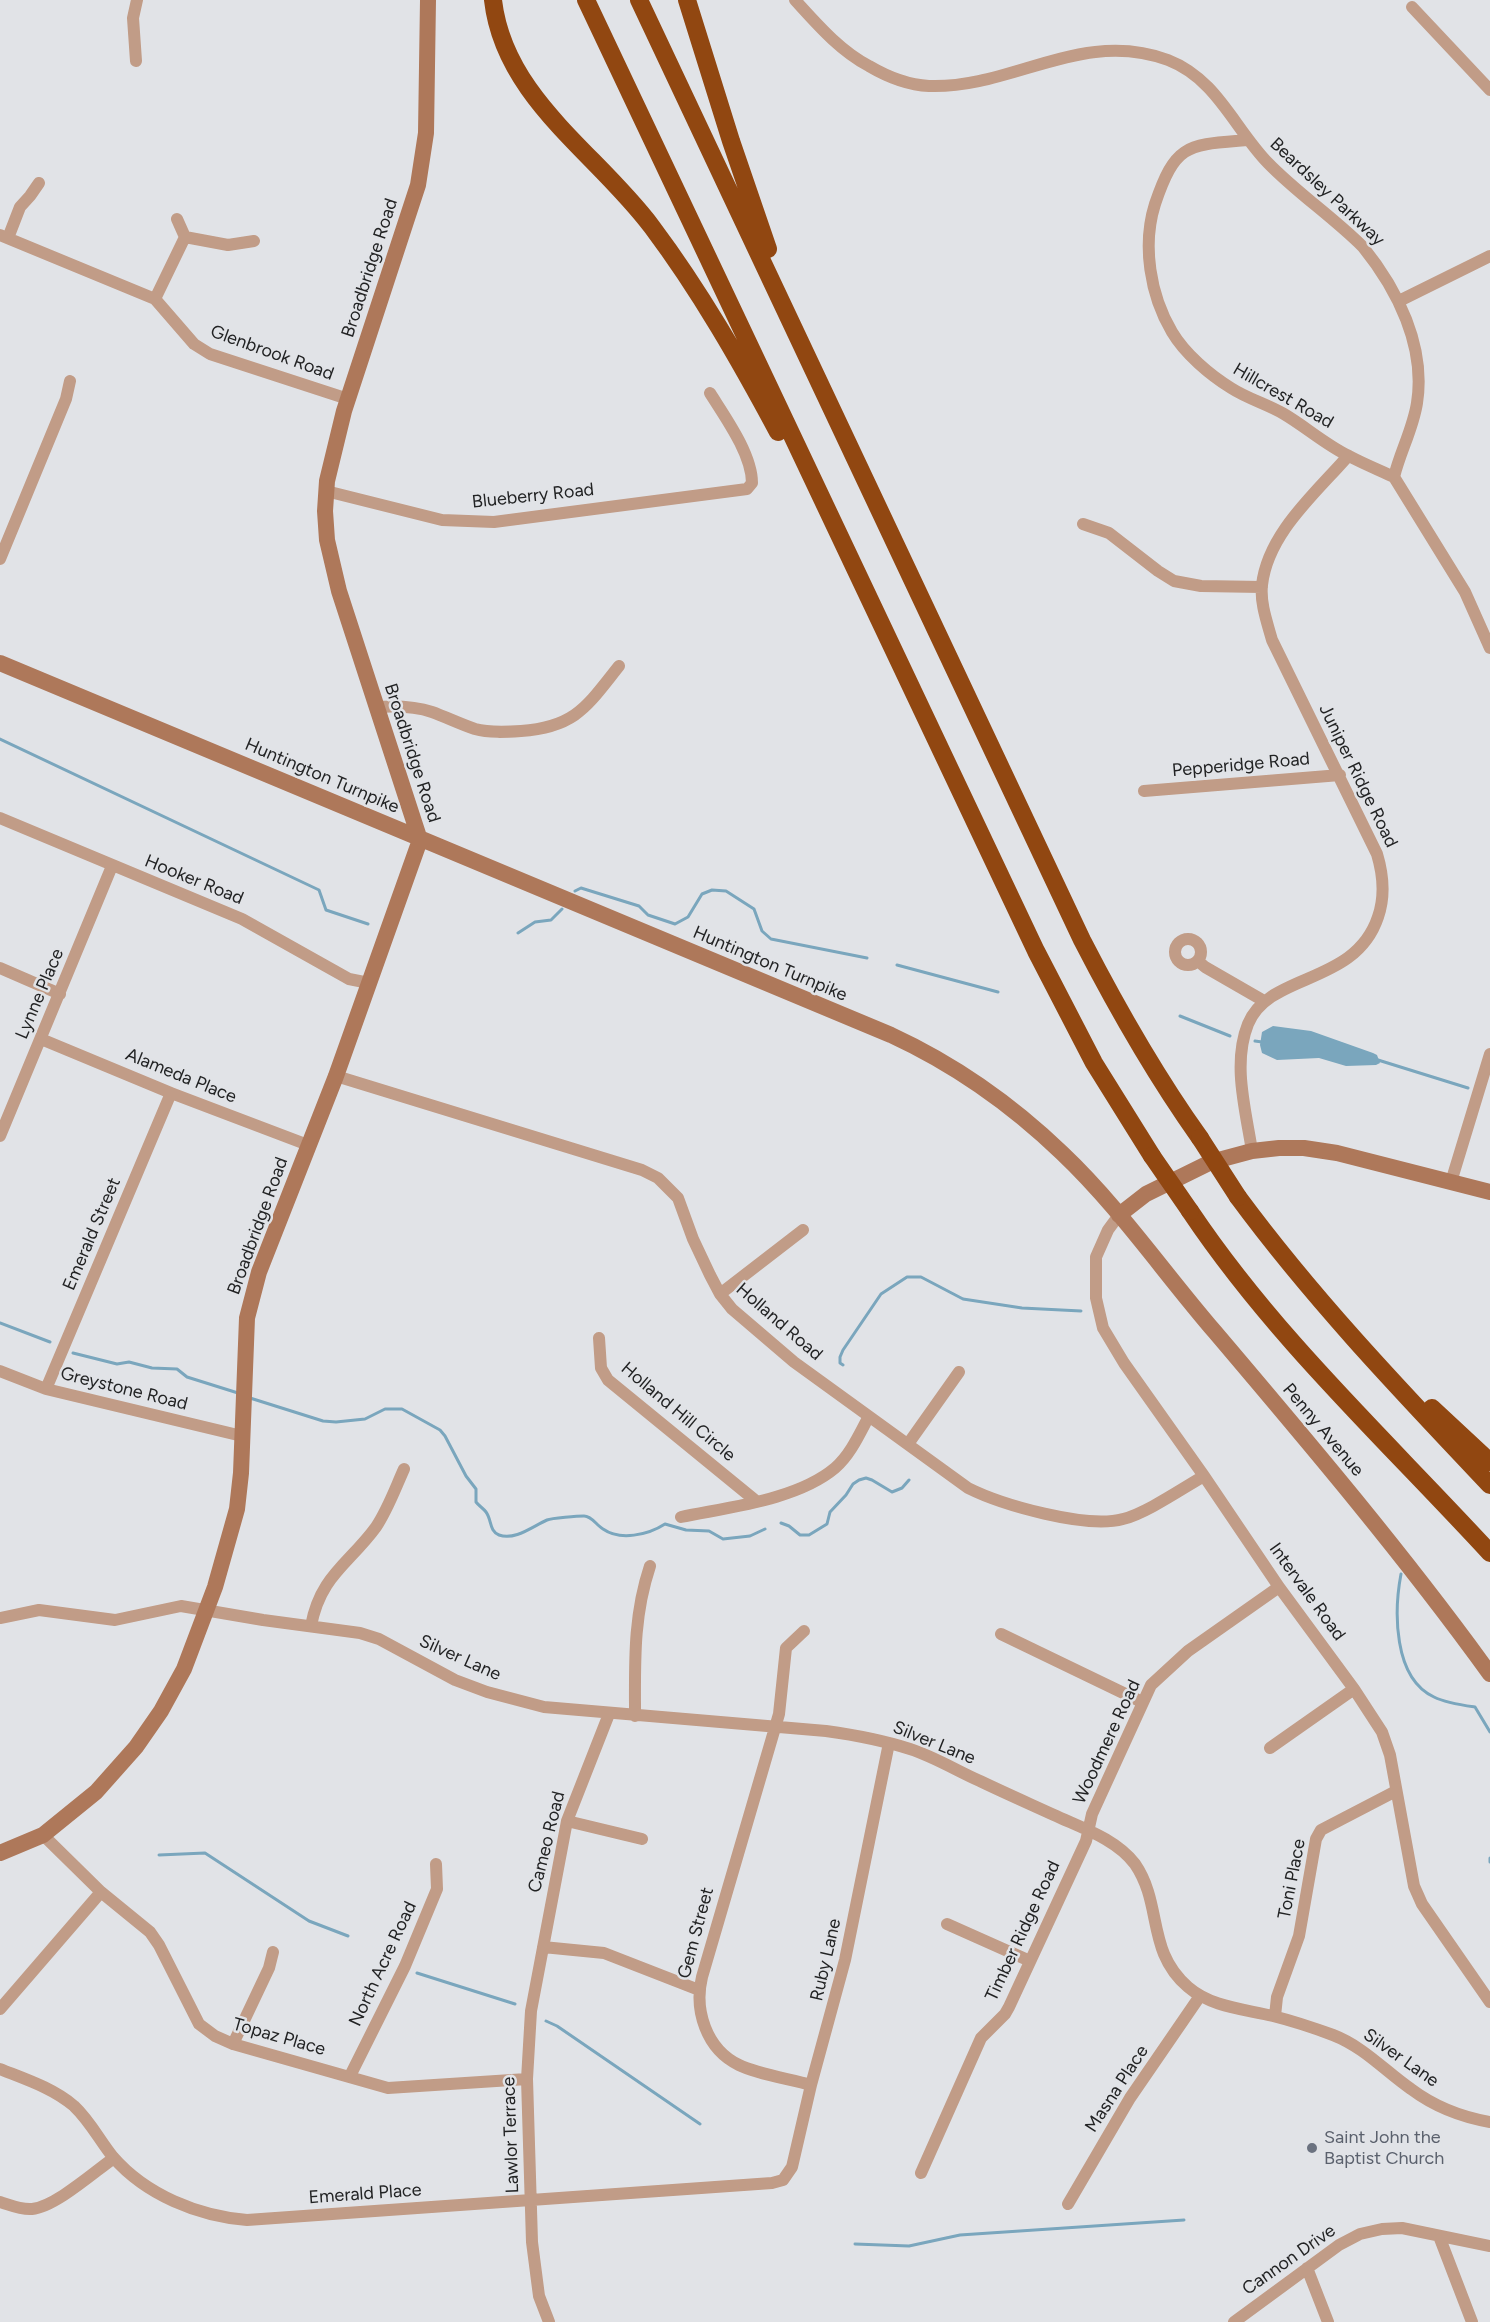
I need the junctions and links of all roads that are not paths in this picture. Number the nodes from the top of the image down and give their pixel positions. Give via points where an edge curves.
1 (137, 0) edge
2 (428, 0) edge
3 (493, 0) edge
4 (586, 0) edge
5 (639, 0) edge
6 (687, 0) edge
7 (795, 0) edge
8 (1412, 7) dead end
9 (136, 61) dead end
10 (1490, 90) edge
11 (1249, 140) junction
12 (39, 183) dead end
13 (177, 219) dead end
14 (4, 237) edge
15 (185, 237) junction
16 (254, 241) dead end
17 (1490, 256) edge
18 (155, 299) junction
19 (1398, 301) junction
20 (70, 381) dead end
21 (710, 393) dead end
22 (348, 399) junction
23 (854, 456) junction
24 (1348, 456) junction
25 (1394, 477) junction
26 (326, 491) junction
27 (1083, 524) dead end
28 (0, 559) edge
29 (1262, 587) junction
30 (875, 614) junction
31 (1490, 648) edge
32 (0, 663) edge
33 (620, 666) dead end
34 (377, 706) junction
35 (1340, 775) junction
36 (1144, 791) dead end
37 (0, 818) edge
38 (420, 840) junction
39 (112, 866) junction
40 (1198, 961) dead end
41 (0, 969) edge
42 (369, 983) junction
43 (60, 994) junction
44 (1264, 1001) junction
45 (41, 1039) junction
46 (1490, 1054) edge
47 (336, 1076) junction
48 (171, 1093) junction
49 (3, 1121) edge
50 (0, 1136) edge
51 (308, 1145) junction
52 (1252, 1151) junction
53 (1450, 1182) junction
54 (1490, 1192) edge
55 (1119, 1215) junction
56 (803, 1230) dead end
57 (720, 1294) junction
58 (1340, 1323) junction
59 (599, 1338) dead end
60 (0, 1371) edge
61 (959, 1372) dead end
62 (46, 1389) junction
63 (868, 1418) junction
64 (242, 1436) junction
65 (908, 1444) junction
66 (1490, 1462) edge
67 (404, 1469) dead end
68 (1204, 1476) junction
69 (1490, 1485) edge
70 (1437, 1496) junction
71 (756, 1501) junction
72 (681, 1518) dead end
73 (1490, 1553) edge
74 (650, 1566) dead end
75 (1490, 1566) edge
76 (1279, 1587) junction
77 (207, 1610) junction
78 (0, 1618) edge
79 (311, 1626) junction
80 (804, 1632) dead end
81 (1002, 1634) dead end
82 (1490, 1674) edge
83 (1354, 1689) junction
84 (1142, 1702) junction
85 (609, 1714) junction
86 (635, 1716) junction
87 (774, 1727) junction
88 (890, 1743) junction
89 (1270, 1748) dead end
90 (1396, 1791) junction
91 (567, 1821) junction
92 (1089, 1830) junction
93 (43, 1835) junction
94 (642, 1839) dead end
95 (0, 1852) edge
96 (436, 1864) dead end
97 (101, 1892) junction
98 (947, 1924) dead end
99 (543, 1947) junction
100 (273, 1952) dead end
101 (1030, 1961) junction
102 (699, 1990) junction
103 (1200, 1996) junction
104 (1490, 2001) edge
105 (0, 2008) edge
106 (1275, 2016) junction
107 (233, 2044) junction
108 (0, 2069) edge
109 (350, 2076) junction
110 (527, 2079) junction
111 (811, 2085) junction
112 (1490, 2122) edge
113 (114, 2158) junction
114 (921, 2173) dead end
115 (783, 2180) joint
116 (531, 2200) junction
117 (0, 2202) edge
118 (1068, 2204) dead end
119 (1439, 2236) junction
120 (1490, 2246) edge
121 (1307, 2268) junction
122 (549, 2322) edge
123 (1234, 2322) edge
124 (1328, 2322) edge
125 (1472, 2322) edge

1 - 9 street via 133,18
2 - 22 main road, Broadbridge Road via 427,88 418,185
3 - 30 highway via 502,42 525,84 649,223 683,268 749,379 834,546
4 - 30 highway
5 - 23 highway
6 - 23 highway via 771,260
7 - 11 street, Beardsley Parkway via 848,52 868,66 912,84 953,85 1114,49 1169,61 1208,86
8 - 10 street
11 - 19 street, Beardsley Parkway via 1269,164 1363,247
11 - 24 street, Hillcrest Road via 1190,147 1167,173 1149,231 1151,270 1162,310 1173,333 1211,374
12 - 14 street
13 - 15 street
14 - 18 street, Glenbrook Road
15 - 16 street via 228,245
15 - 18 street
17 - 19 street
18 - 22 street, Glenbrook Road via 194,344 210,354
19 - 25 street, Beardsley Parkway via 1414,347 1419,387 1413,421
20 - 28 street
21 - 26 street, Blueberry Road via 735,433 752,474 747,489 494,522 442,519
22 - 26 main road, Broadbridge Road
23 - 58 highway, bridge via 1091,956 1148,1060 1238,1197
24 - 25 street, Hillcrest Road
24 - 29 street, Juniper Ridge Road via 1276,541
25 - 31 street via 1465,592
26 - 34 main road, Broadbridge Road via 325,524 331,562
27 - 29 street via 1109,533 1174,581 1201,586
29 - 35 street, Juniper Ridge Road via 1272,640
30 - 70 highway, bridge via 1036,951 1094,1063 1152,1156 1246,1288 1295,1347
32 - 38 main road, Huntington Turnpike
33 - 34 street via 576,715 537,729 478,730 410,707
34 - 38 main road, Broadbridge Road
35 - 36 street, Pepperidge Road
35 - 44 street, Juniper Ridge Road via 1381,867 1380,913 1358,951 1331,970
37 - 39 street, Hooker Road
38 - 42 main road, Broadbridge Road
38 - 55 main road, Huntington Turnpike via 937,1058 1022,1116 1064,1154
39 - 42 street, Hooker Road via 242,920 350,979
39 - 43 street, Lynne Place
40 - 44 street
41 - 43 street
42 - 47 main road, Broadbridge Road
43 - 45 street, Lynne Place
44 - 52 street via 1248,1024 1240,1070
45 - 48 street, Alameda Place
45 - 49 street, Lynne Place
46 - 53 street
47 - 51 main road, Broadbridge Road
47 - 57 street, Holland Road via 658,1178 678,1198
48 - 51 street, Alameda Place
48 - 62 street, Emerald Street
49 - 50 street, Lynne Place
51 - 64 main road, Broadbridge Road via 250,1300
52 - 53 main road via 1322,1150
52 - 55 main road via 1210,1162 1146,1194
53 - 54 main road
55 - 68 street, Intervale Road via 1096,1257 1095,1283 1103,1328
55 - 82 main road, Penny Avenue via 1417,1575
56 - 57 street
57 - 63 street, Holland Road via 785,1355
58 - 66 highway
58 - 69 highway
59 - 71 street, Holland Hill Circle via 601,1368 608,1380
60 - 62 street, Greystone Road
61 - 65 street
62 - 64 street, Greystone Road
63 - 65 street, Holland Road
63 - 71 street via 852,1448 836,1467 795,1490
64 - 77 main road, Broadbridge Road via 237,1509
65 - 68 street, Holland Road via 984,1496 1082,1522 1124,1519
67 - 79 street via 385,1513 321,1592
68 - 76 street, Intervale Road
70 - 73 highway
70 - 75 highway via 1462,1535
71 - 72 street
74 - 86 street via 634,1641
76 - 83 street, Intervale Road
76 - 84 street, Woodmere Road via 1188,1651 1151,1686
77 - 78 street, Silver Lane via 181,1606 115,1620 39,1610
77 - 79 street, Silver Lane
77 - 93 main road, Broadbridge Road via 173,1691 136,1747 96,1792
79 - 85 street, Silver Lane via 379,1639 455,1680 487,1692 544,1707
80 - 87 street, Gem Street via 786,1648
81 - 84 street
83 - 89 street
83 - 90 street, Intervale Road via 1386,1743
84 - 92 street, Woodmere Road via 1092,1814
85 - 86 street, Silver Lane
85 - 91 street, Cameo Road
86 - 87 street, Silver Lane
87 - 88 street, Silver Lane via 826,1731
87 - 102 street, Gem Street
88 - 92 street, Silver Lane via 936,1759
88 - 111 street, Ruby Lane via 845,1960
90 - 104 street, Intervale Road via 1410,1869 1422,1904
90 - 106 street, Toni Place via 1321,1830 1316,1839 1299,1936 1277,1997
91 - 94 street
91 - 99 street, Cameo Road
92 - 101 street, Timber Ridge Road
92 - 103 street, Silver Lane via 1134,1863 1147,1886 1165,1959
93 - 95 main road, Broadbridge Road
93 - 97 street, Topaz Place
96 - 109 street, North Acre Road via 437,1889 405,1966
97 - 105 street
97 - 107 street, Topaz Place via 154,1938 199,2024
98 - 101 street
99 - 102 street via 604,1953
99 - 110 street, Lawlor Terrace via 531,2011
100 - 107 street
101 - 114 street, Timber Ridge Road via 1005,2014 975,2049
102 - 111 street, Gem Street via 708,2033 728,2058 740,2066
103 - 106 street, Silver Lane
103 - 118 street, Masna Place via 1130,2098
106 - 112 street, Silver Lane via 1336,2036 1441,2107
107 - 109 street, Topaz Place
108 - 113 street, Emerald Place via 65,2099 85,2118
109 - 110 street, Topaz Place via 400,2089
110 - 116 street, Lawlor Terrace
111 - 115 street, Ruby Lane via 792,2168
113 - 116 street, Emerald Place via 177,2203 224,2218 247,2220
113 - 117 street via 44,2206 23,2208
115 - 116 street, Emerald Place
116 - 122 street, Lawlor Terrace via 537,2283
119 - 120 street, Cannon Drive
119 - 121 street, Cannon Drive via 1402,2228 1360,2234
119 - 125 street
121 - 123 street, Cannon Drive
121 - 124 street

